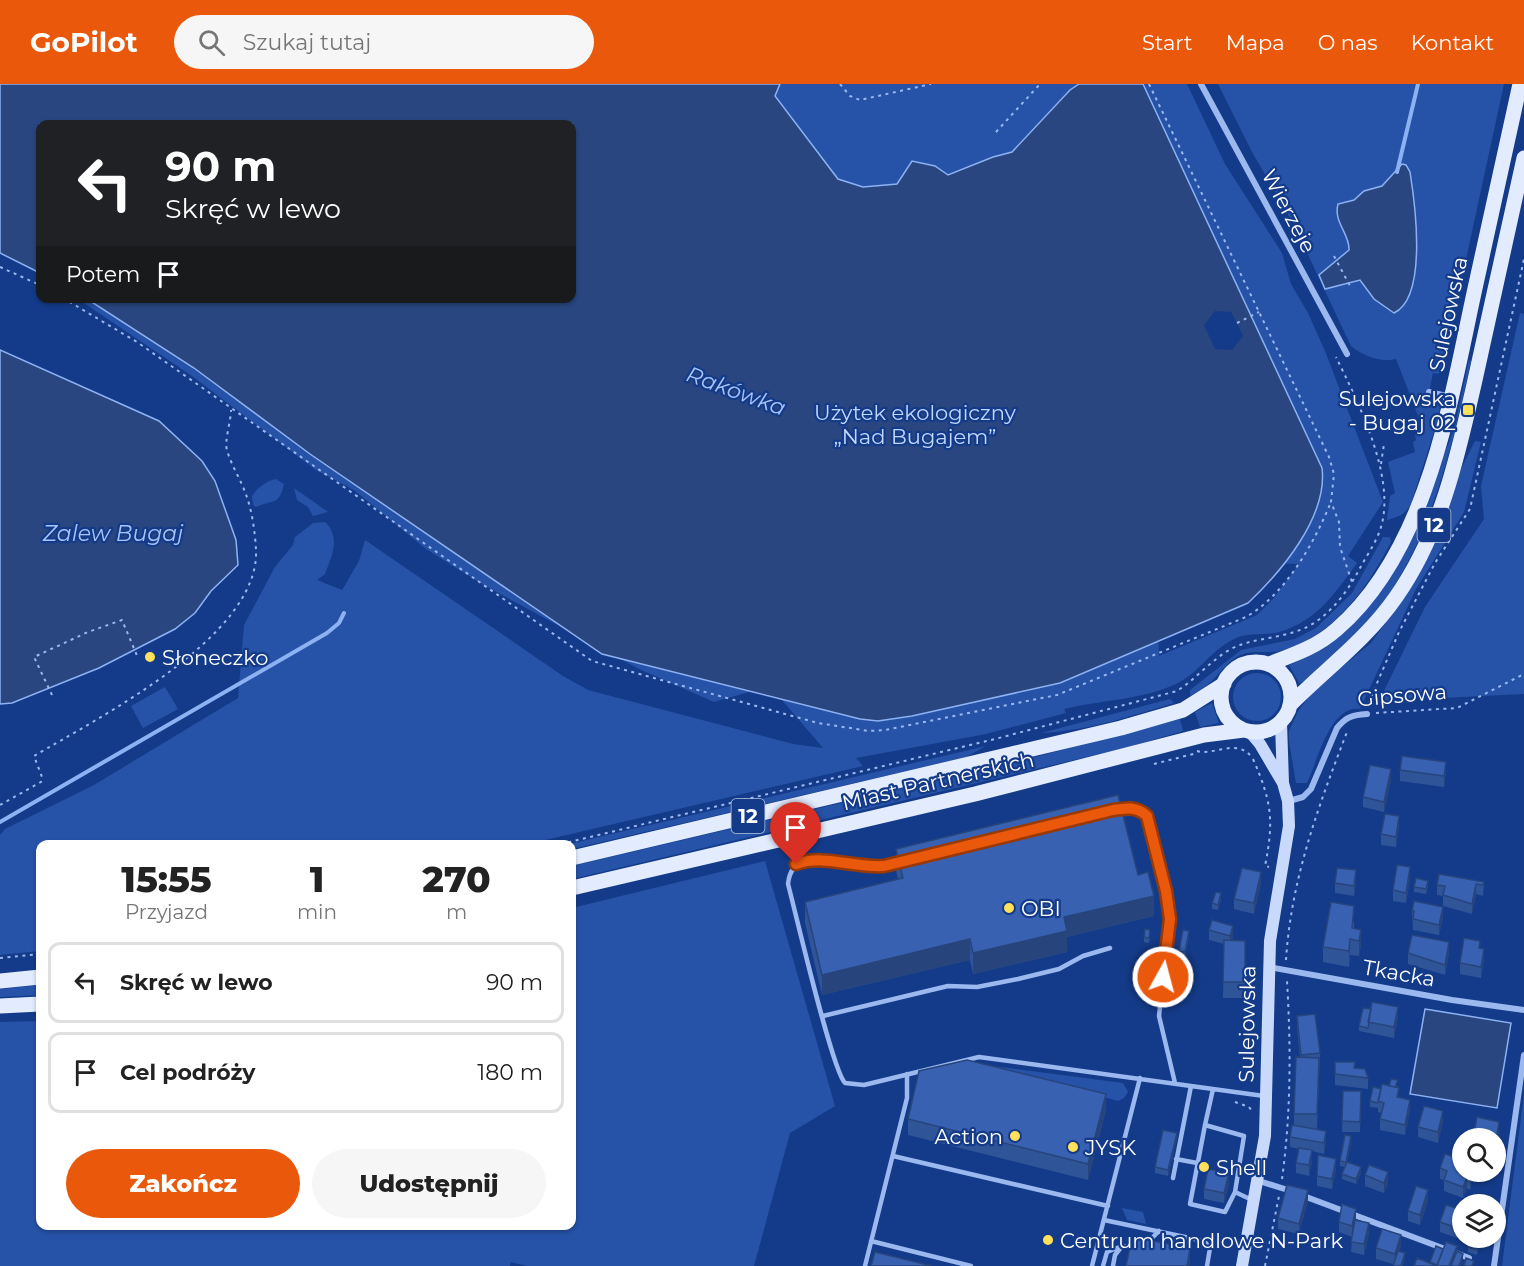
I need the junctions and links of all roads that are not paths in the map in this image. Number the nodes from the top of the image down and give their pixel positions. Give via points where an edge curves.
1 (1202, 84) edge
2 (1520, 84) edge
3 (1524, 158) edge
4 (1347, 354) dead end
5 (1429, 392) dead end
6 (1451, 397) junction
7 (1269, 664) junction
8 (1224, 684) junction
9 (1291, 704) junction
10 (1365, 714) road end
11 (1281, 723) junction
12 (1247, 731) junction
13 (1283, 783) junction
14 (1288, 801) junction
15 (1113, 810) edge
16 (576, 857) edge
17 (904, 861) edge
18 (576, 887) edge
19 (1110, 948) dead end
20 (1268, 967) junction
21 (36, 977) edge
22 (0, 981) edge
23 (36, 1004) edge
24 (0, 1006) edge
25 (1524, 1010) edge
26 (823, 1016) junction
27 (1524, 1055) edge
28 (907, 1074) junction
29 (1140, 1078) junction
30 (1175, 1083) junction
31 (1191, 1086) junction
32 (1213, 1089) junction
33 (1267, 1096) junction
34 (1205, 1125) junction
35 (893, 1156) junction
36 (1176, 1159) junction
37 (1197, 1163) junction
38 (1173, 1178) dead end
39 (1259, 1181) junction
40 (1235, 1192) junction
41 (1255, 1201) junction
42 (1108, 1206) junction
43 (1104, 1220) junction
44 (1159, 1231) junction
45 (871, 1240) junction
46 (1122, 1246) junction
47 (1469, 1258) edge
48 (865, 1266) edge
49 (970, 1266) edge
50 (1092, 1266) edge
51 (1102, 1266) edge
52 (1113, 1266) edge
53 (1207, 1266) edge
54 (1242, 1266) edge
55 (1494, 1266) edge

1 - 4 street, Wierzeje
2 - 6 main road, Sulejowska / 12
3 - 9 main road, Sulejowska / 12 via 1459,447 1429,536 1409,578 1379,620
5 - 6 street
6 - 7 main road, Sulejowska / 12 via 1424,489 1382,574 1359,606 1328,637
7 - 8 main road, 12 via 1241,665
7 - 9 main road via 1285,677 1291,690
8 - 12 main road via 1221,702 1225,714
8 - 16 main road, Miast Partnerskich / 12 via 1183,710 1097,734
9 - 11 main road, 12
10 - 14 street, Gipsowa via 1342,721 1311,789 1303,797
11 - 12 main road, 12 via 1270,730
11 - 13 main road, Sulejowska
12 - 13 main road, Sulejowska via 1260,744
12 - 18 main road, Miast Partnerskich / 12 via 1226,730
13 - 14 main road, Sulejowska
14 - 20 main road, Sulejowska via 1289,837
15 - 30 lane via 1133,808 1147,816 1166,891 1170,919 1160,1016
17 - 26 lane via 865,867 811,858 796,864 789,874 788,884
19 - 26 lane via 1059,969 977,987 948,986
20 - 25 street, Tkacka
20 - 33 main road, Sulejowska
21 - 22 main road
23 - 24 main road
26 - 28 lane via 838,1073 845,1083 864,1085
27 - 55 street
28 - 29 lane via 979,1057
28 - 35 lane via 907,1098
29 - 30 lane
29 - 42 lane
30 - 31 lane
31 - 32 lane
31 - 36 lane
32 - 33 lane
32 - 34 lane
33 - 39 main road, Sulejowska
34 - 37 lane
34 - 40 lane via 1244,1136
35 - 42 lane
35 - 45 lane
36 - 37 lane
36 - 38 lane
37 - 40 lane via 1190,1204 1225,1212
39 - 41 main road, Sulejowska
39 - 47 street
40 - 41 lane
41 - 54 main road, Sulejowska
42 - 43 lane
43 - 44 lane
43 - 50 lane
44 - 46 lane via 1143,1246
44 - 53 lane via 1208,1244
45 - 48 lane
45 - 49 lane
46 - 51 lane via 1107,1252
46 - 52 lane

